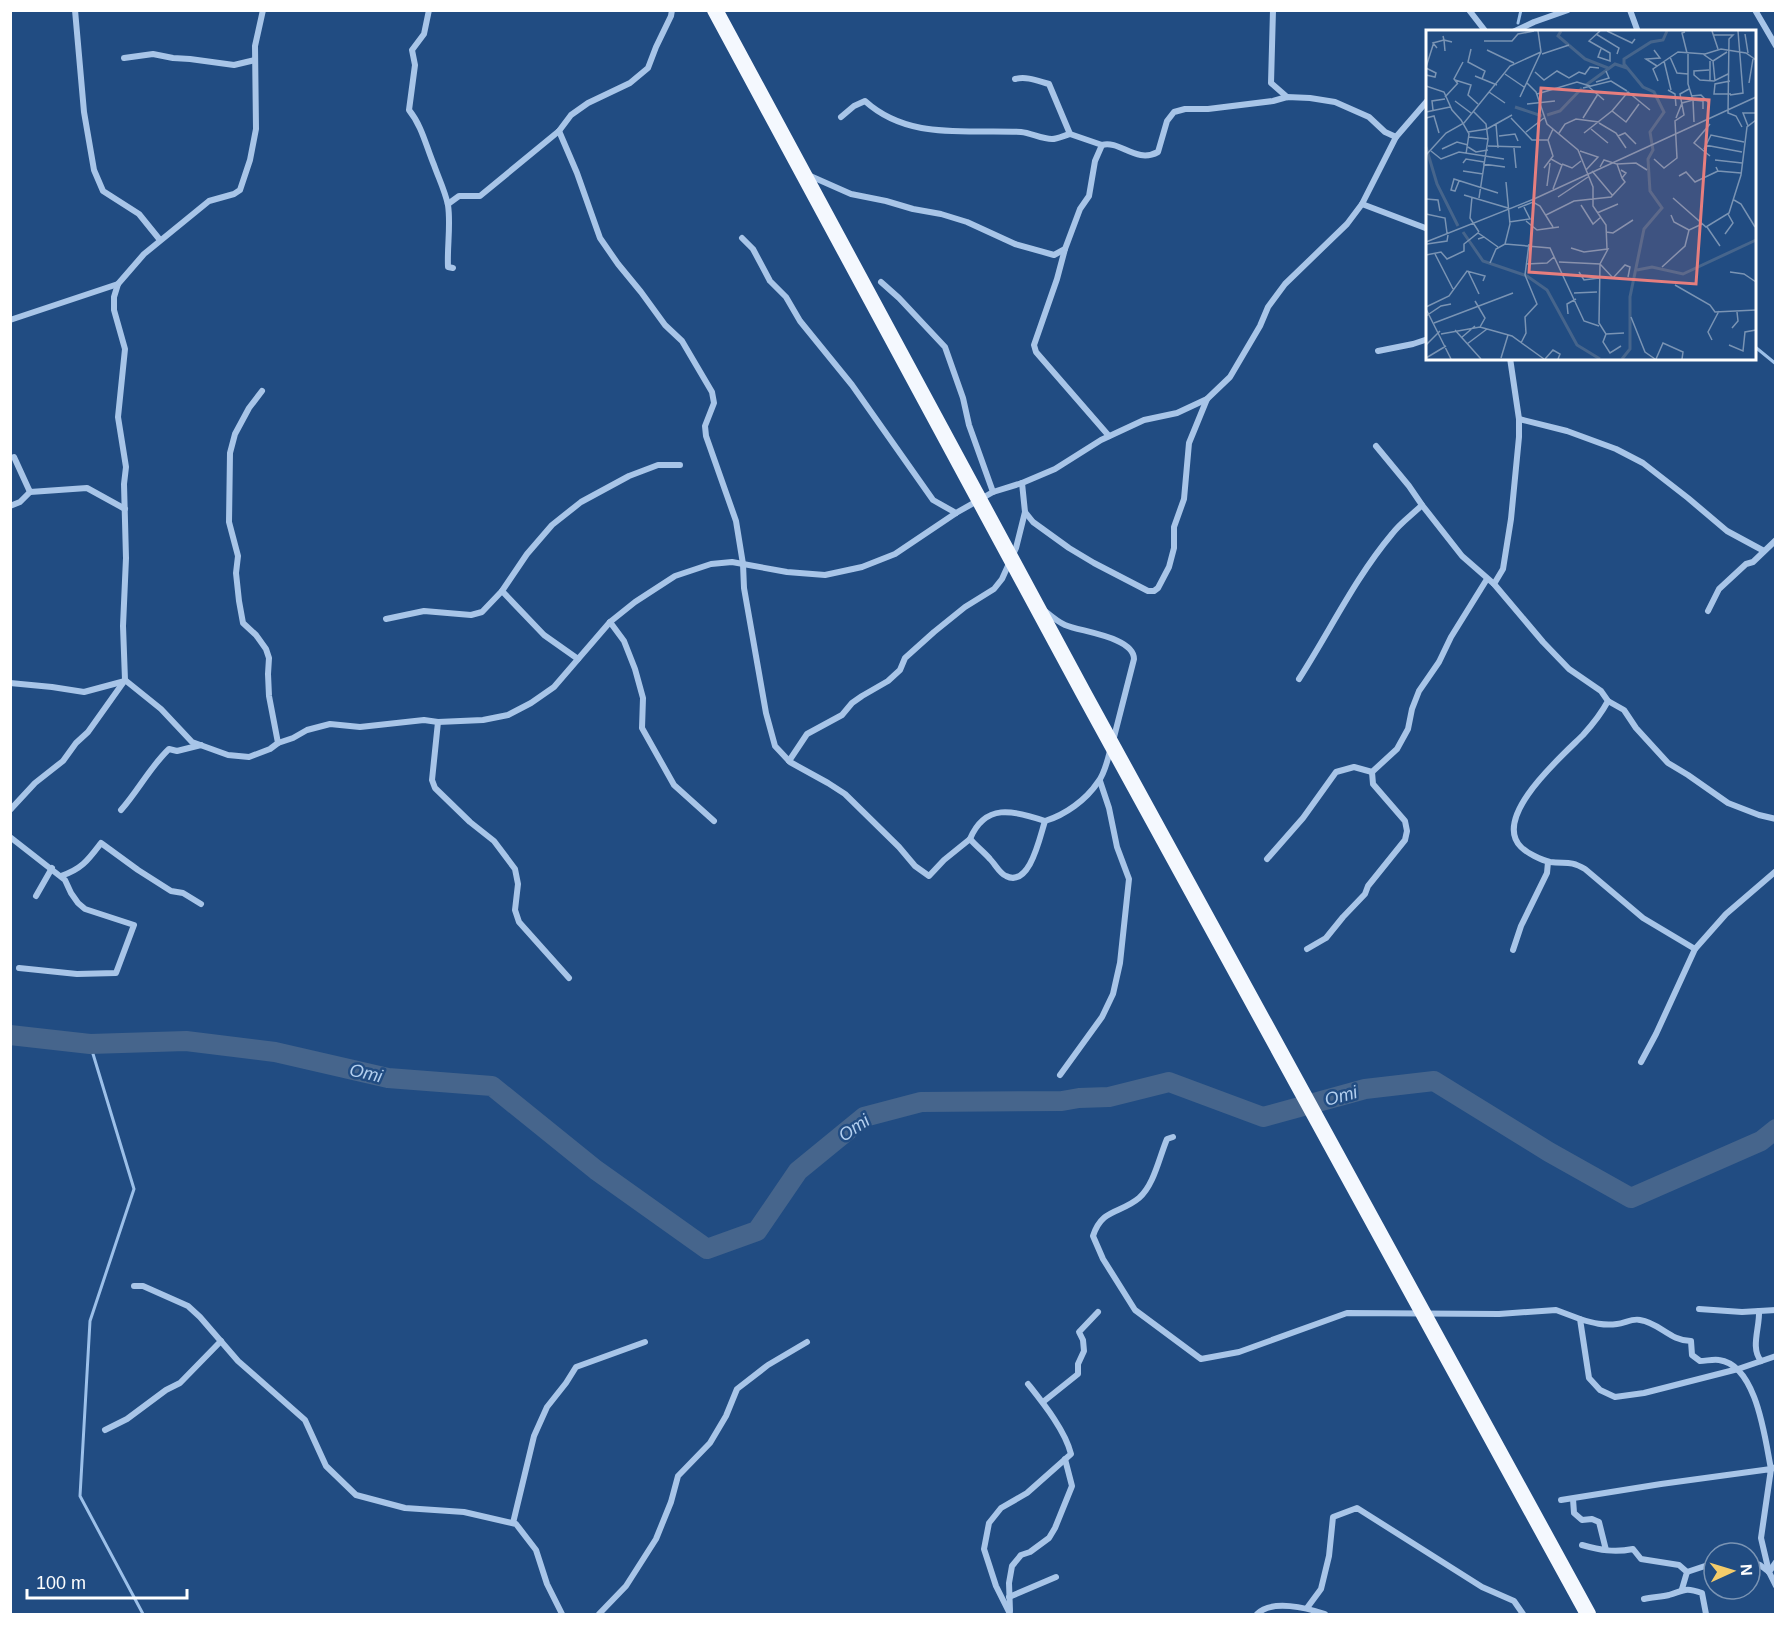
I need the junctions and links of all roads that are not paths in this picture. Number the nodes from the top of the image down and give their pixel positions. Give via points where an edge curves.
1 (75, 10) edge
2 (263, 10) edge
3 (429, 10) edge
4 (672, 10) edge
5 (715, 10) edge
6 (1274, 10) edge
7 (1469, 10) edge
8 (1568, 10) edge
9 (1630, 10) edge
10 (1755, 10) edge
11 (1484, 30) edge
12 (1517, 30) edge
13 (1637, 30) edge
14 (1776, 46) edge
15 (123, 58) dead end
16 (255, 60) junction
17 (1015, 79) dead end
18 (1287, 97) junction
19 (1426, 102) edge
20 (841, 117) dead end
21 (559, 131) junction
22 (1070, 134) junction
23 (1396, 137) junction
24 (1102, 146) junction
25 (788, 165) dead end
26 (448, 204) junction
27 (1362, 204) junction
28 (1426, 228) edge
29 (742, 238) dead end
30 (160, 240) junction
31 (1065, 249) junction
32 (453, 268) dead end
33 (881, 282) dead end
34 (118, 284) junction
35 (10, 320) edge
36 (1426, 340) edge
37 (1378, 351) dead end
38 (1509, 360) edge
39 (262, 391) dead end
40 (1207, 399) junction
41 (1519, 419) junction
42 (1109, 436) junction
43 (1376, 446) dead end
44 (14, 457) dead end
45 (680, 465) dead end
46 (1022, 483) junction
47 (30, 492) junction
48 (993, 492) junction
49 (1422, 505) junction
50 (10, 506) edge
51 (125, 509) junction
52 (1025, 512) junction
53 (956, 513) junction
54 (1776, 540) edge
55 (1016, 548) junction
56 (1764, 551) junction
57 (743, 564) junction
58 (1487, 579) junction
59 (1494, 584) junction
60 (502, 591) junction
61 (1708, 611) dead end
62 (386, 619) dead end
63 (610, 622) junction
64 (578, 659) junction
65 (1299, 679) dead end
66 (125, 680) junction
67 (10, 683) edge
68 (1608, 701) junction
69 (438, 722) junction
70 (278, 743) junction
71 (201, 745) junction
72 (789, 761) junction
73 (1372, 772) junction
74 (1100, 781) junction
75 (10, 810) edge
76 (121, 810) dead end
77 (1776, 819) edge
78 (714, 820) dead end
79 (1045, 821) junction
80 (10, 837) edge
81 (969, 839) junction
82 (1267, 859) dead end
83 (1548, 862) junction
84 (52, 868) junction
85 (1776, 871) edge
86 (61, 876) junction
87 (36, 896) dead end
88 (201, 904) dead end
89 (1307, 949) dead end
90 (1695, 949) junction
91 (1513, 950) dead end
92 (19, 968) dead end
93 (569, 978) dead end
94 (1641, 1062) dead end
95 (1060, 1075) dead end
96 (1173, 1137) dead end
97 (134, 1286) dead end
98 (1699, 1309) dead end
99 (1776, 1310) edge
100 (1759, 1311) junction
101 (1098, 1312) dead end
102 (1580, 1319) junction
103 (221, 1341) junction
104 (645, 1342) dead end
105 (807, 1342) dead end
106 (1776, 1356) edge
107 (1761, 1361) junction
108 (1738, 1369) junction
109 (1028, 1384) dead end
110 (1043, 1402) junction
111 (105, 1430) dead end
112 (1065, 1459) junction
113 (1773, 1468) edge
114 (1573, 1499) junction
115 (1561, 1500) dead end
116 (513, 1523) junction
117 (1582, 1545) dead end
118 (1606, 1550) junction
119 (1776, 1562) edge
120 (1702, 1567) edge
121 (1762, 1567) edge
122 (1687, 1572) junction
123 (1768, 1572) junction
124 (1056, 1577) dead end
125 (1776, 1586) edge
126 (1682, 1589) junction
127 (1009, 1597) junction
128 (1644, 1599) dead end
129 (1307, 1608) junction
130 (562, 1614) edge
131 (599, 1614) edge
132 (1257, 1614) edge
133 (1325, 1614) edge
134 (1524, 1614) edge
135 (1588, 1614) edge
136 (1706, 1614) edge

1 - 30 street via 84,112 94,170 104,191 139,214
2 - 16 street
3 - 26 street via 424,34 412,50 409,110 417,119
4 - 21 street via 648,68 630,83 571,115
5 - 135 highway
6 - 18 street via 1271,83
7 - 11 street
8 - 12 street
9 - 13 street
10 - 14 street
15 - 16 street via 153,54 234,65
16 - 30 street via 256,129 240,190 209,201
17 - 22 street via 1048,84
18 - 23 street via 1335,102 1368,117
18 - 24 street via 1174,112 1158,152 1152,155
19 - 23 street
20 - 22 street via 866,101 877,111 924,129 1023,132 1053,139
21 - 26 street via 480,196 459,196
21 - 57 street via 600,237 665,325 682,341 712,392 714,403 705,426 706,436 736,521
22 - 24 street
23 - 27 street
24 - 31 street via 1095,161 1089,196 1080,208
25 - 31 street via 850,194 941,214 1054,255
26 - 32 street via 448,267
27 - 28 street
27 - 40 street via 1347,224 1285,284 1230,377
29 - 53 street via 933,500
30 - 34 street
31 - 42 street via 1034,345
33 - 48 street via 945,347
34 - 35 street
34 - 51 street via 114,310 125,349 118,417 126,467
36 - 37 street
38 - 41 street
39 - 70 street via 235,434 230,453 229,522 238,556 236,573 243,623 256,635 269,658 269,696
40 - 42 street
40 - 52 street via 1189,443 1184,499 1174,527 1169,567 1154,591 1069,548
41 - 56 street via 1567,431 1643,463 1727,531
41 - 59 street via 1511,519 1503,569
42 - 46 street via 1055,469
43 - 49 street
44 - 47 street
45 - 60 street via 658,465 580,502 552,525
46 - 48 street
46 - 52 street
47 - 50 street
47 - 51 street via 87,488
48 - 53 street
49 - 58 street
49 - 65 street via 1392,533
51 - 66 street
52 - 55 street
53 - 57 street via 895,554 862,567 825,575
54 - 56 street
55 - 72 street via 994,590 934,632 905,658 900,670 888,681 852,703 842,715 807,734
55 - 74 street via 1021,582 1046,612 1062,624 1121,642 1134,654
56 - 61 street via 1719,589
57 - 63 street via 711,564 675,576
57 - 72 street via 766,713 775,746
58 - 59 street
58 - 73 street via 1419,691 1408,729 1397,749
59 - 68 street via 1569,669
60 - 62 street via 482,612 471,615 424,611
60 - 64 street via 544,635
63 - 64 street
63 - 78 street via 624,641 635,669 643,698 642,728 674,785
64 - 69 street via 554,687 508,715
66 - 67 street via 84,692
66 - 71 street via 162,709 192,742
66 - 75 street via 63,761 34,783
68 - 77 street via 1624,710 1668,763 1728,803
68 - 83 street via 1600,716 1543,775 1513,822 1513,836 1522,847
69 - 70 street via 360,727 330,724
69 - 93 street via 432,780 435,788 494,841 515,869 515,910 519,922
70 - 71 street via 249,756 228,755
71 - 76 street via 177,751 168,749
72 - 81 street via 845,794 929,876
73 - 82 street via 1354,767 1336,772
73 - 89 street via 1373,784 1405,821 1405,840 1326,938
74 - 79 street via 1065,812
74 - 95 street via 1129,879 1120,963 1113,994 1102,1017
79 - 81 street via 1000,812 986,816
79 - 81 street via 1029,866 1017,878 1006,876
80 - 84 street
83 - 90 street via 1575,863 1643,918
83 - 91 street via 1547,873
84 - 86 street
84 - 87 street
85 - 90 street via 1726,914
86 - 88 street via 75,871 101,843 171,891
86 - 92 street via 86,909 134,925 116,973 77,974
90 - 94 street
96 - 102 street via 1167,1139 1149,1185 1138,1199 1097,1223 1093,1236 1135,1310 1201,1359 1239,1352 1347,1313 1499,1314 1556,1310
97 - 103 street via 143,1286 188,1306
98 - 100 street
99 - 100 street
100 - 107 street via 1756,1355
101 - 110 street via 1079,1332 1084,1351 1078,1374
102 - 108 street via 1599,1325 1638,1319 1680,1341 1691,1341 1692,1355 1700,1361 1720,1360
102 - 108 street via 1589,1378 1600,1390 1616,1397
103 - 111 street via 180,1383
103 - 116 street via 252,1375 305,1420 326,1466 356,1495 405,1509 464,1512
104 - 116 street via 576,1367 547,1407 534,1436
105 - 131 street via 737,1389 710,1443 678,1476 656,1539 626,1586
106 - 107 street
107 - 108 street
108 - 113 street via 1758,1404
109 - 110 street
110 - 112 street via 1067,1441 1071,1454
112 - 127 street via 1072,1486 1055,1528 1049,1538 1021,1555 1012,1566
112 - 127 street via 1027,1492 1001,1508 989,1523 984,1549 1010,1614
113 - 114 street
113 - 123 street via 1761,1538
114 - 115 street
114 - 118 street via 1574,1513 1582,1520 1599,1522
116 - 130 street via 536,1550
117 - 118 street
118 - 122 street via 1632,1549 1641,1559 1679,1565
119 - 123 street
120 - 122 street
121 - 123 street
122 - 126 street
123 - 125 street
124 - 127 street
126 - 128 street
126 - 136 street via 1702,1593
129 - 132 street via 1275,1606 1263,1608
129 - 133 street
129 - 134 street via 1321,1588 1334,1517 1357,1508 1482,1587 1514,1601

